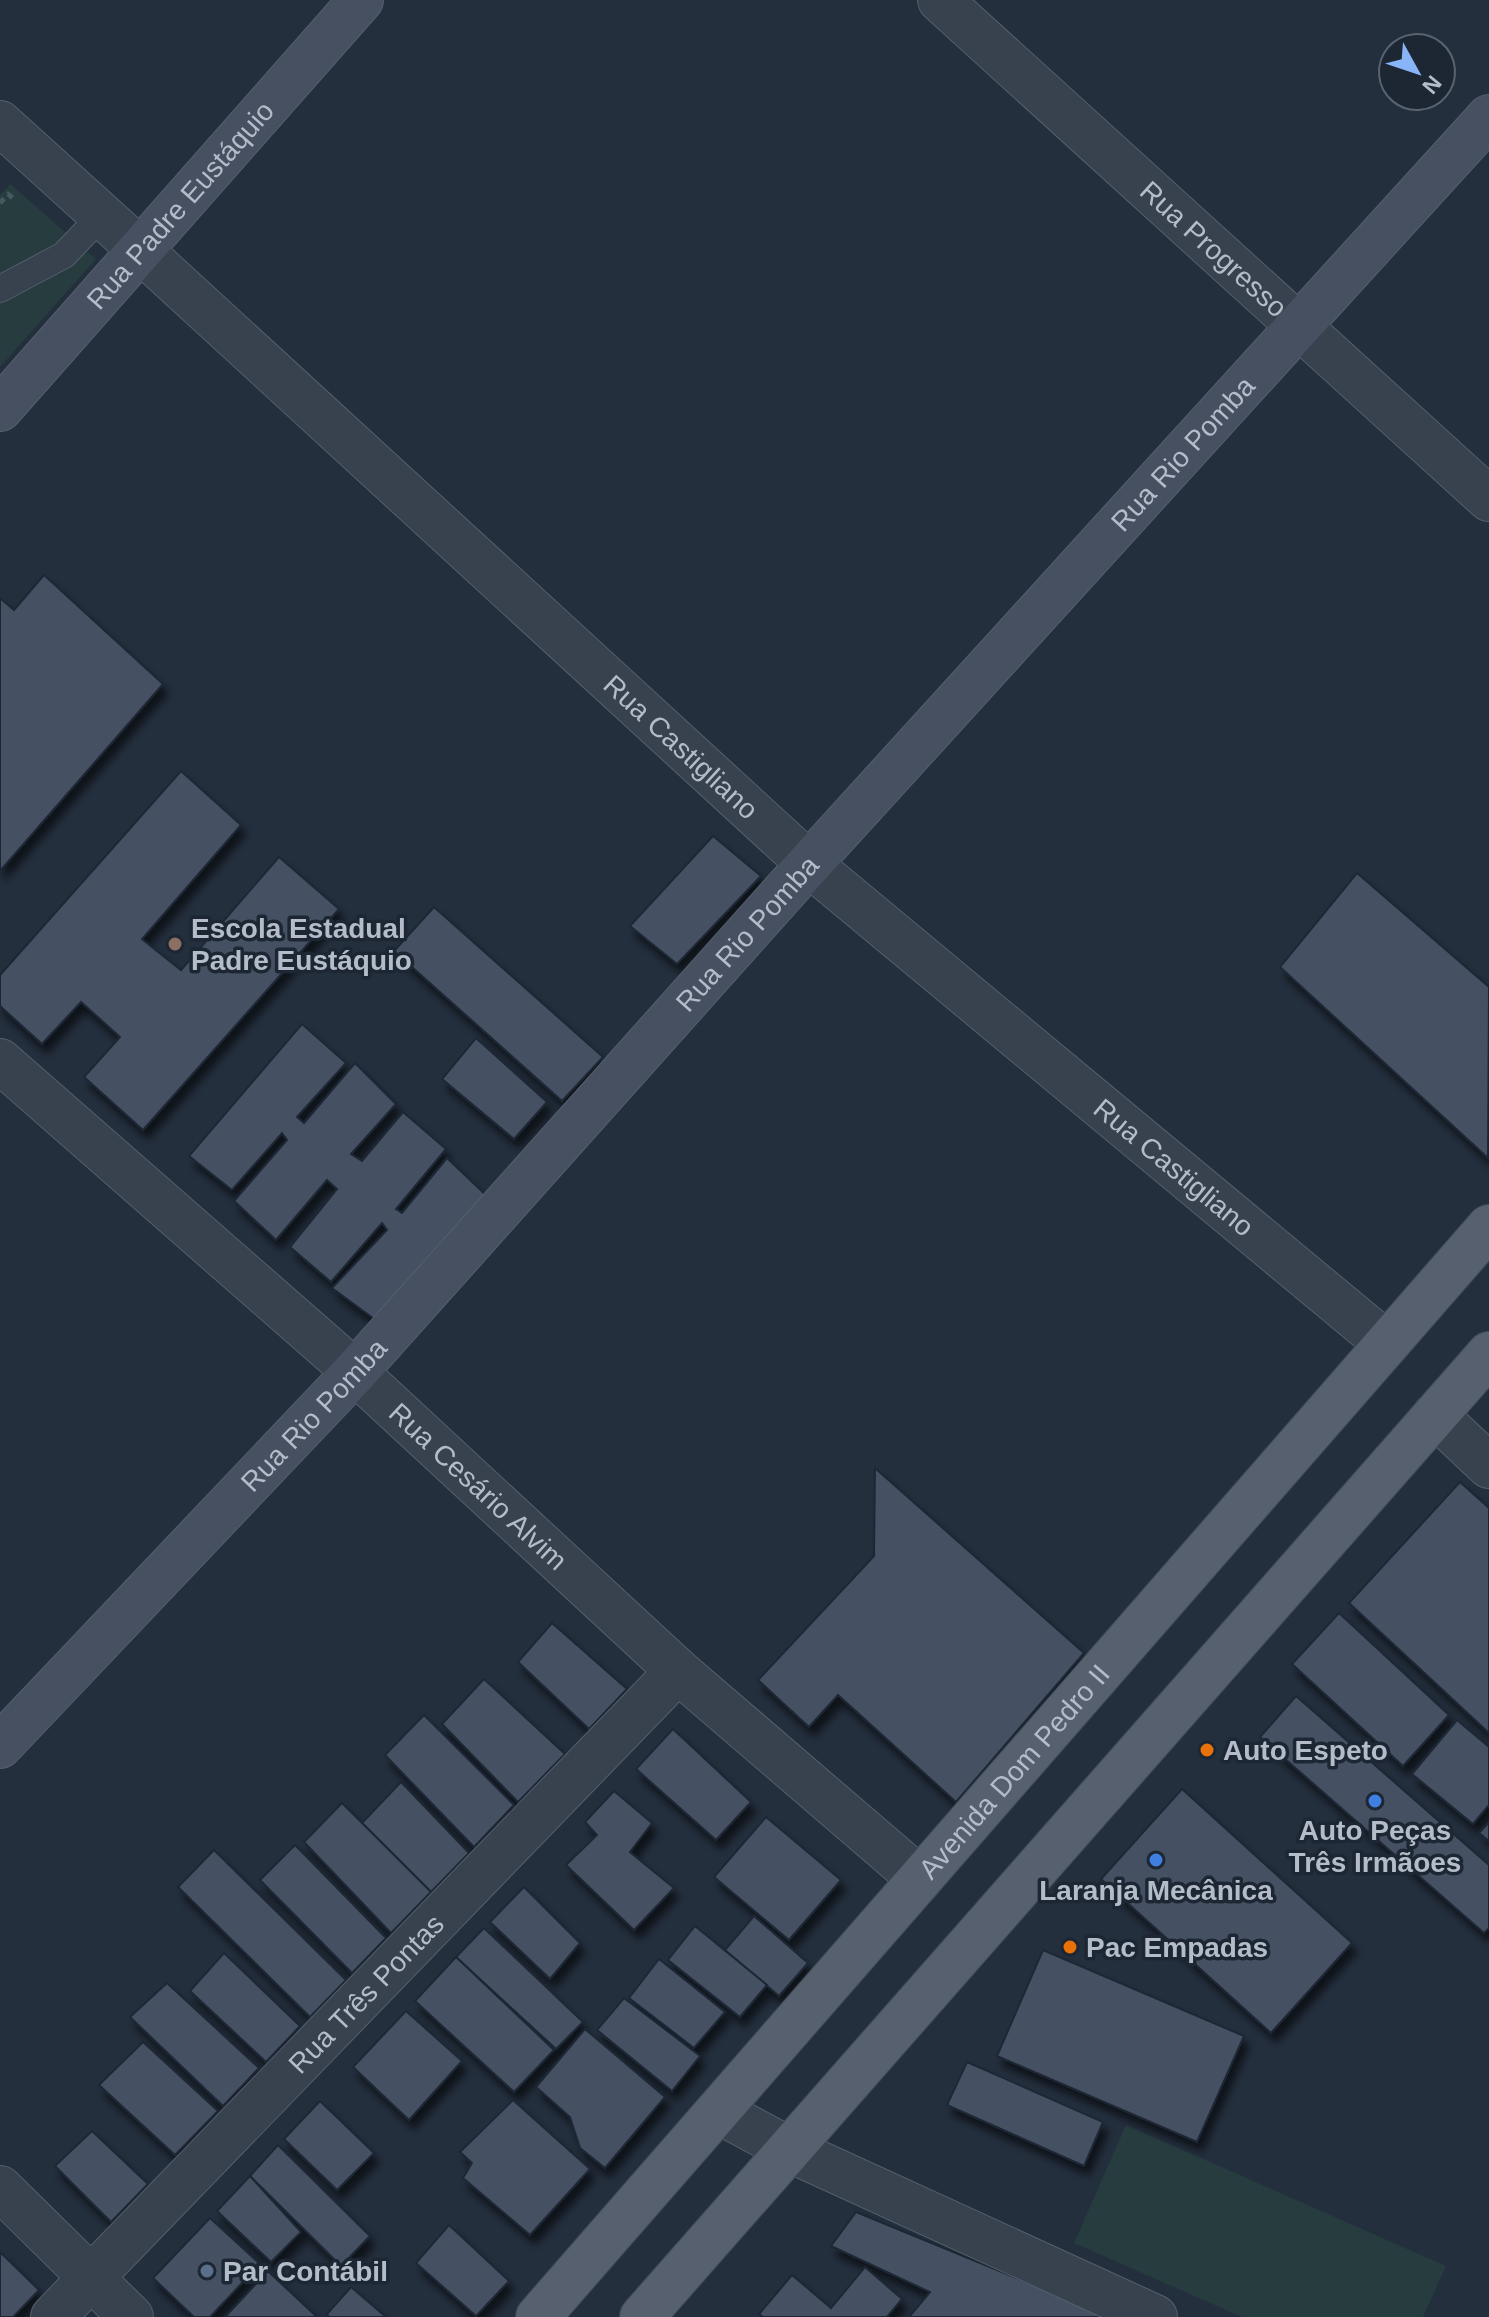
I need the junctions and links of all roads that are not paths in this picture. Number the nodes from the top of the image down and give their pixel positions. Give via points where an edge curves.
1 (361, 0) edge
2 (940, 0) edge
3 (1489, 117) edge
4 (0, 123) edge
5 (102, 215) junction
6 (139, 249) junction
7 (0, 289) edge
8 (1298, 327) junction
9 (0, 409) edge
10 (1489, 499) edge
11 (809, 864) junction
12 (7, 1080) edge
13 (1489, 1227) edge
14 (1387, 1344) junction
15 (1489, 1354) edge
16 (355, 1372) junction
17 (1435, 1415) junction
18 (1489, 1466) edge
19 (678, 1671) junction
20 (0, 1746) edge
21 (920, 1879) junction
22 (718, 2111) junction
23 (790, 2150) junction
24 (0, 2188) edge
25 (90, 2278) junction
26 (53, 2317) edge
27 (131, 2317) edge
28 (538, 2317) edge
29 (642, 2317) edge
30 (1155, 2317) edge

1 - 6 main road, Rua Padre Eustáquio
2 - 8 street, Rua Progresso
3 - 8 main road, Rua Rio Pomba
4 - 5 street, Rua Castigliano
5 - 6 street, Rua Castigliano
5 - 7 lane via 64,255
6 - 9 main road, Rua Padre Eustáquio
6 - 11 street, Rua Castigliano
8 - 10 street, Rua Progresso
8 - 11 main road, Rua Rio Pomba
11 - 14 street, Rua Castigliano
11 - 16 main road, Rua Rio Pomba
12 - 16 street, Rua Cesário Alvim via 123,1165
13 - 14 main road, Avenida Dom Pedro II
14 - 21 main road, Avenida Dom Pedro II
15 - 17 main road
16 - 19 street, Rua Cesário Alvim
16 - 20 main road, Rua Rio Pomba
17 - 18 street
17 - 23 main road
19 - 21 street, Rua Cesário Alvim
19 - 25 street, Rua Três Pontas
21 - 22 main road, Avenida Dom Pedro II
22 - 23 street
22 - 28 main road, Avenida Dom Pedro II
23 - 29 main road
23 - 30 street
24 - 25 street
25 - 26 street, Rua Três Pontas
25 - 27 street

